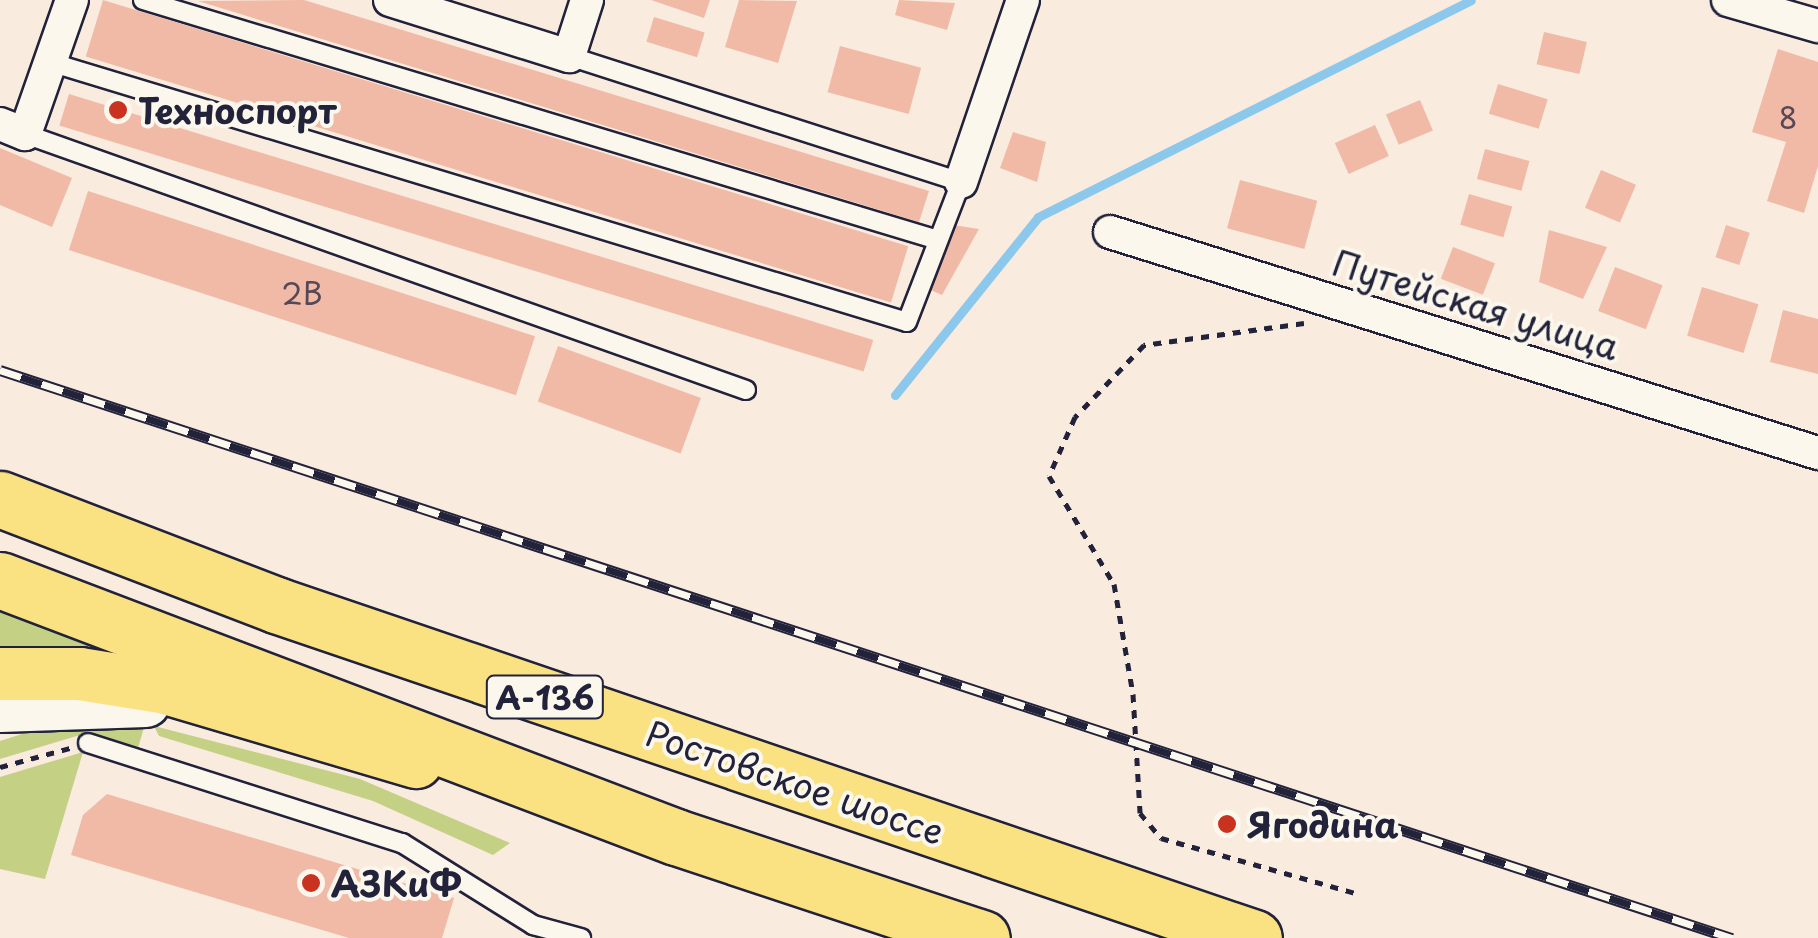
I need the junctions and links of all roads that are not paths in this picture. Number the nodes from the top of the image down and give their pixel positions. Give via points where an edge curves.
1 (72, 0) edge
2 (144, 0) edge
3 (390, 0) edge
4 (587, 0) edge
5 (1023, 0) edge
6 (1728, 0) edge
7 (1818, 26) edge
8 (569, 56) junction
9 (53, 63) junction
10 (12, 129) edge
11 (961, 182) junction
12 (1110, 232) dead end
13 (938, 240) junction
14 (746, 390) dead end
15 (1818, 453) edge
16 (0, 499) edge
17 (0, 580) edge
18 (0, 674) edge
19 (0, 708) edge
20 (270, 718) junction
21 (88, 744) road end
22 (676, 837) junction
23 (870, 921) edge
24 (581, 938) edge
25 (982, 938) edge
26 (1254, 938) edge

1 - 9 street
2 - 13 lane
3 - 8 street
4 - 8 street
5 - 11 street
6 - 7 street
8 - 11 lane
9 - 10 street
9 - 13 lane via 906,322
10 - 14 lane
11 - 13 lane
12 - 15 street, Путейская улица
16 - 26 highway, Ростовское шоссе / А-136 via 276,605
17 - 22 highway, А-136
18 - 20 main road, А-136 via 112,678
19 - 20 main road via 97,700
20 - 22 main road, А-136
21 - 24 lane via 402,843 534,925
22 - 23 highway, А-136
23 - 25 highway, А-136

